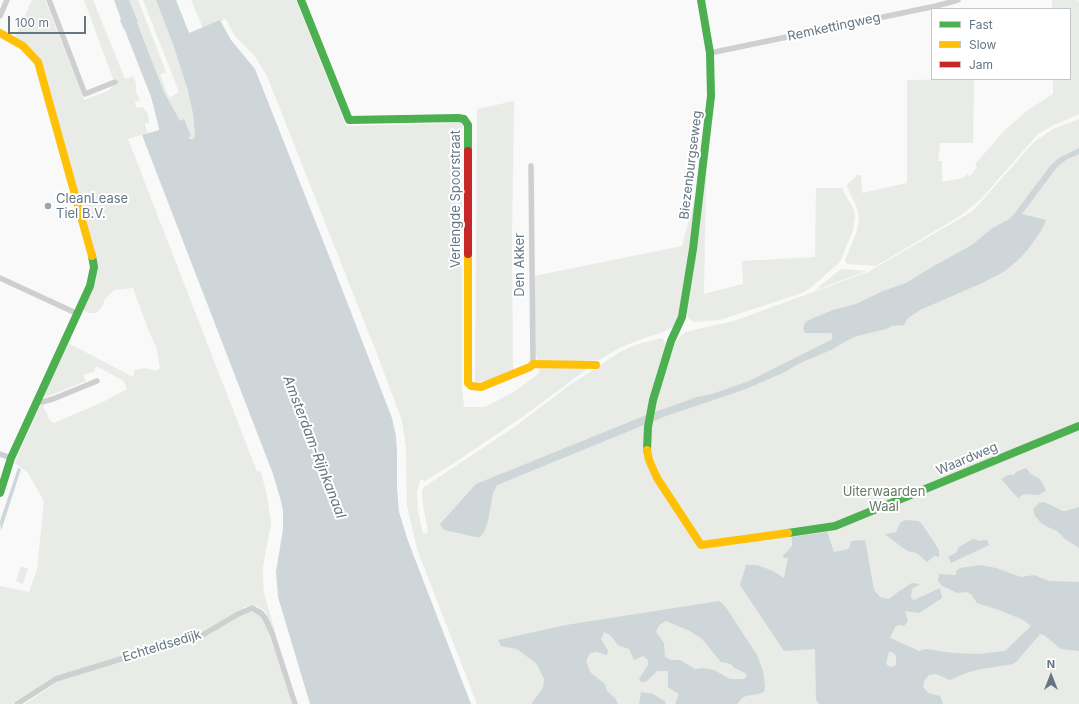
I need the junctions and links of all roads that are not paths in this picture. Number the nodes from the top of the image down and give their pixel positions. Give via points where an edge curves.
1 (7, 0) edge
2 (49, 0) edge
3 (301, 0) edge
4 (701, 0) edge
5 (958, 0) edge
6 (0, 16) edge
7 (0, 34) edge
8 (710, 53) junction
9 (116, 82) dead end
10 (532, 166) dead end
11 (0, 278) edge
12 (78, 314) junction
13 (533, 364) junction
14 (596, 365) dead end
15 (97, 380) dead end
16 (39, 401) junction
17 (1079, 426) edge
18 (0, 454) edge
19 (11, 458) junction
20 (0, 493) edge
21 (701, 545) joint
22 (17, 704) edge
23 (295, 704) edge

1 - 6 street
2 - 9 street via 85,94
3 - 13 street, Verlengde Spoorstraat via 349,120 458,118 464,119 468,125 468,380 471,386 481,386
4 - 8 street, Biezenburgseweg
5 - 8 street, Remkettingweg
7 - 12 street via 23,46 38,62 91,248 93,274
8 - 21 street, Biezenburgseweg via 711,96 694,242 682,317 671,341 651,409 647,448 657,478
10 - 13 street, Den Akker
11 - 12 street
12 - 16 street
13 - 14 street
15 - 16 street via 53,399
16 - 19 street
17 - 21 street, Waardweg via 834,526
18 - 19 street
19 - 20 street
22 - 23 street, Echteldsedijk via 56,679 201,636 252,608 261,613 272,633

